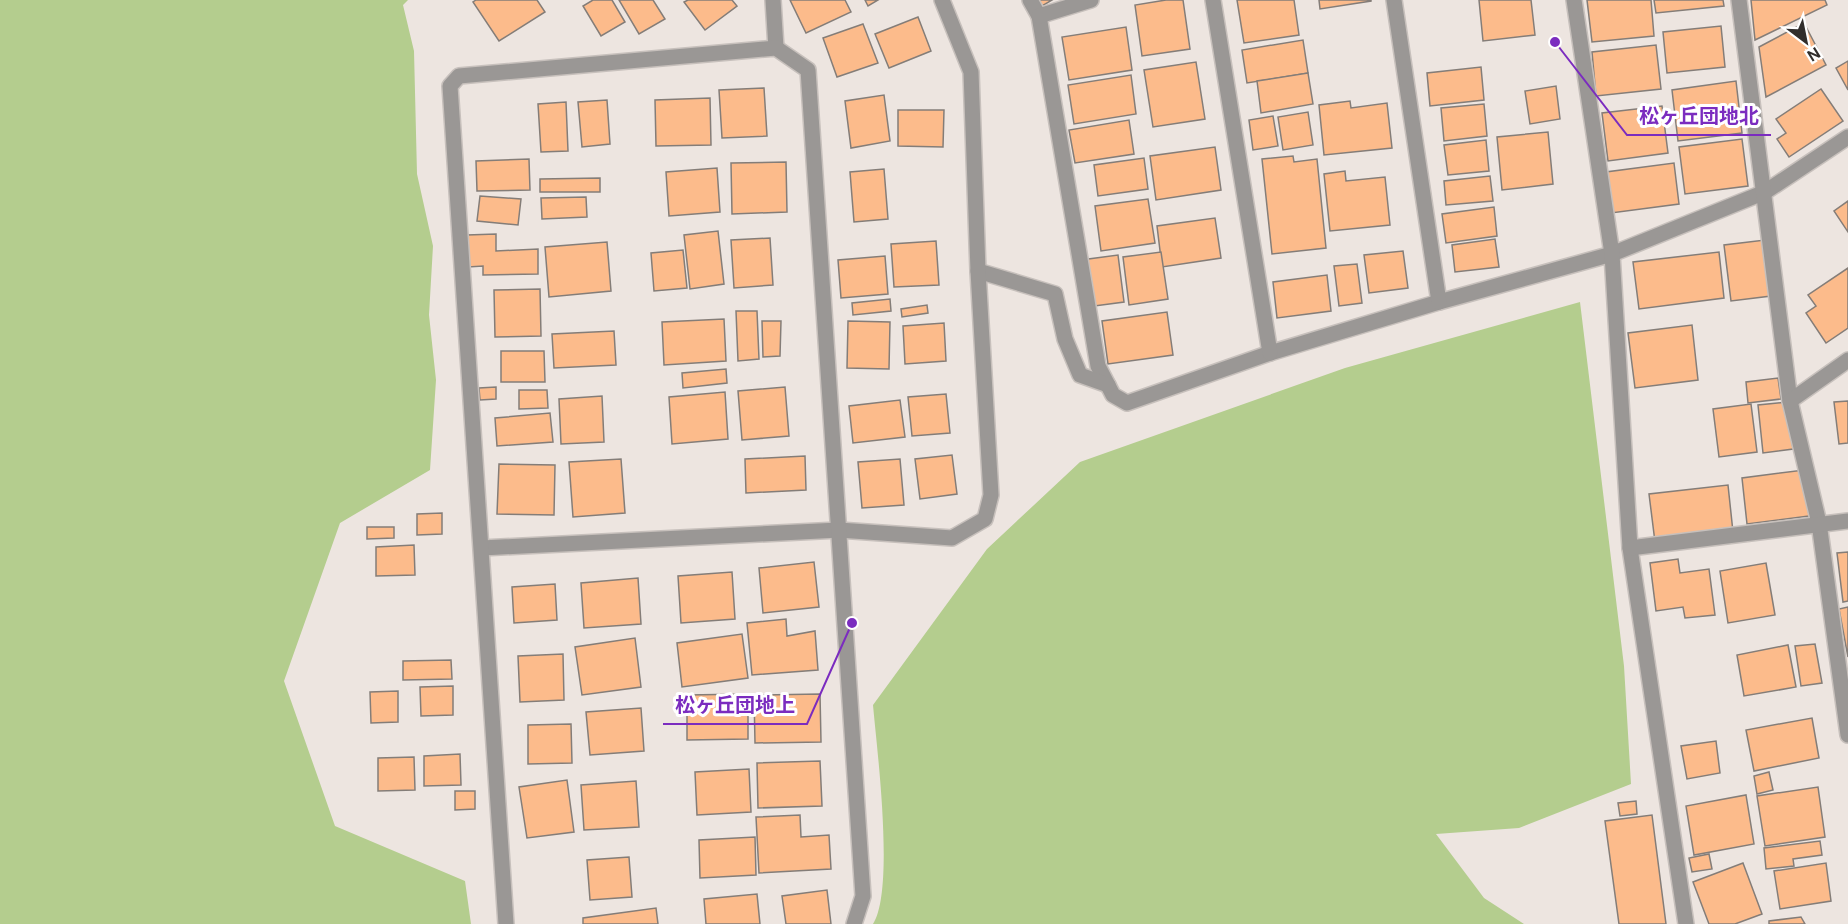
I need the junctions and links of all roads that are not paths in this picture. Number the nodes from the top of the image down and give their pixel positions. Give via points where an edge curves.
1 (772, 0) edge
2 (942, 0) edge
3 (1030, 0) edge
4 (1090, 0) edge
5 (1213, 0) edge
6 (1394, 0) edge
7 (1575, 0) edge
8 (1739, 0) edge
9 (1039, 16) junction
10 (776, 48) junction
11 (1848, 137) edge
12 (1765, 192) junction
13 (1612, 254) junction
14 (978, 271) junction
15 (1439, 302) junction
16 (1270, 353) junction
17 (1848, 360) edge
18 (1107, 385) junction
19 (1790, 401) junction
20 (1848, 521) edge
21 (1819, 523) junction
22 (839, 530) junction
23 (482, 548) junction
24 (1630, 548) junction
25 (1848, 735) edge
26 (506, 924) edge
27 (854, 924) edge
28 (1686, 924) edge

1 - 10 street
2 - 14 street via 971,72
3 - 9 street
4 - 9 street
5 - 16 street
6 - 15 street
7 - 13 street
8 - 12 street
9 - 18 street via 1098,366
10 - 22 street via 808,70
10 - 23 street via 459,76 450,86
11 - 12 street
12 - 13 street
12 - 19 street
13 - 15 street
13 - 24 street
14 - 18 street via 1055,294 1065,339 1080,375
14 - 22 street via 991,495 985,519 952,538
15 - 16 street
16 - 18 street via 1126,403 1113,395
17 - 19 street
19 - 21 street
20 - 21 street
21 - 24 street
21 - 25 street
22 - 23 street
22 - 27 street via 863,896
23 - 26 street
24 - 28 street

